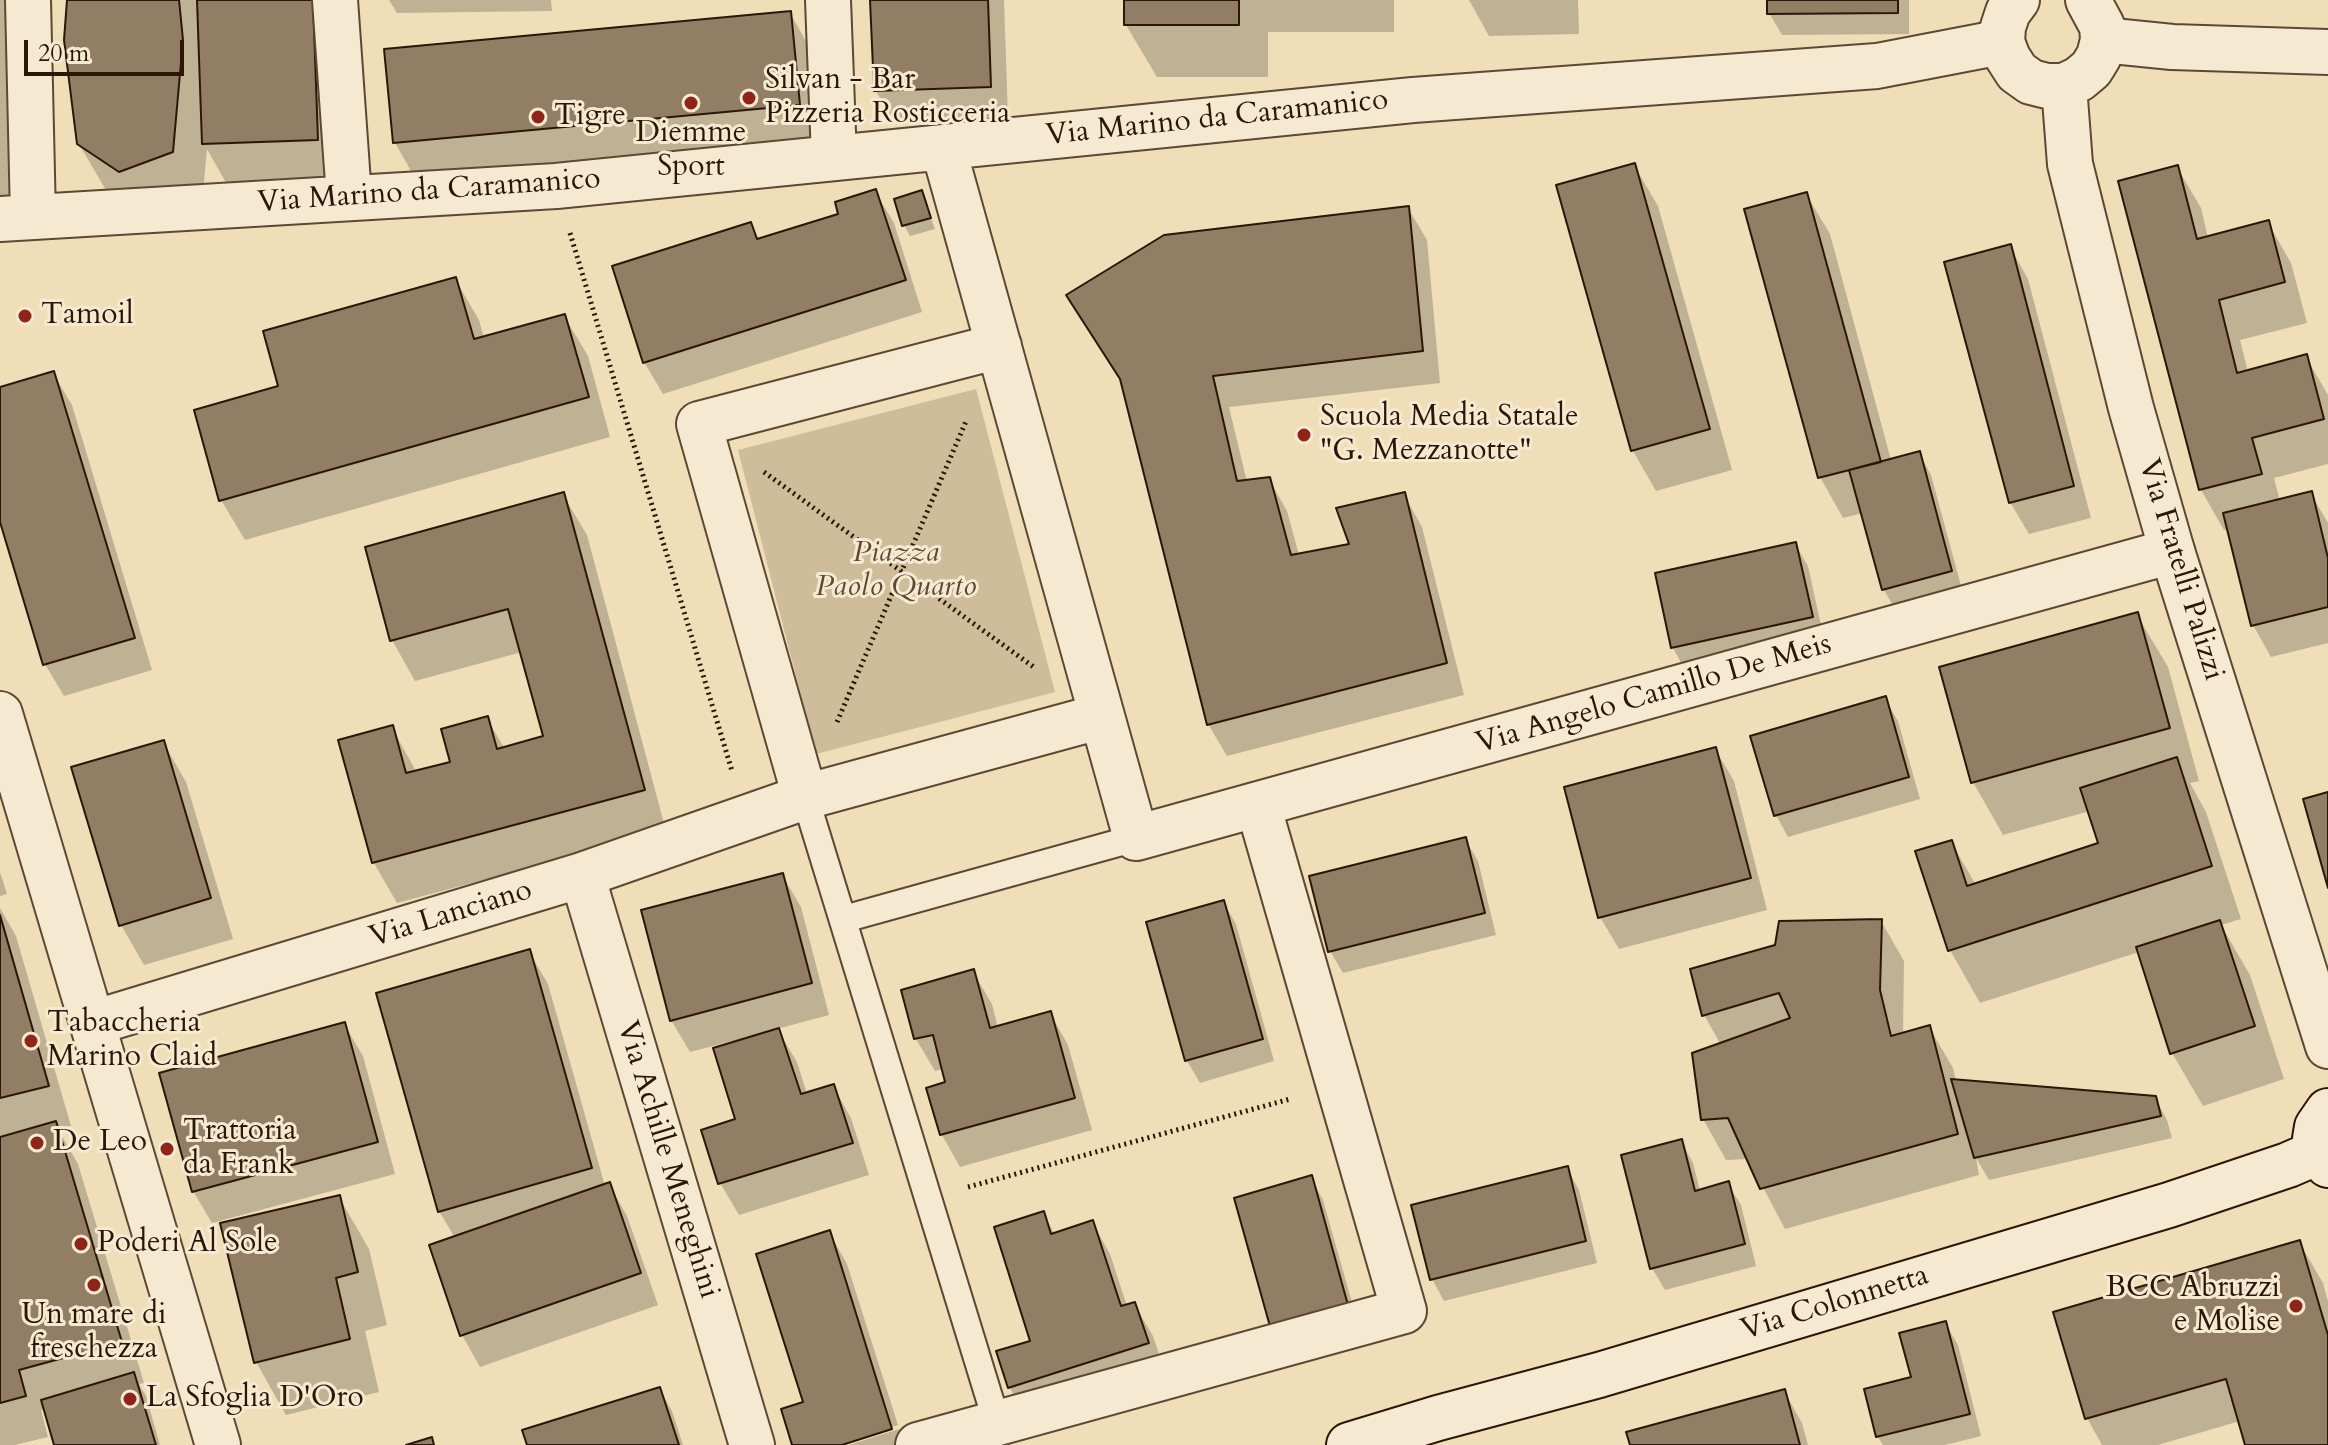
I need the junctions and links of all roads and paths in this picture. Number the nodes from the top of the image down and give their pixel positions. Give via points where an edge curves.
1 (28, 0) edge
2 (335, 0) edge
3 (828, 0) edge
4 (2017, 0) edge
5 (2088, 0) edge
6 (2103, 40) junction
7 (2002, 42) junction
8 (2328, 52) edge
9 (2064, 86) junction
10 (943, 147) junction
11 (834, 158) junction
12 (556, 186) junction
13 (349, 197) junction
14 (16, 218) edge
15 (999, 346) junction
16 (968, 416) dead end
17 (762, 470) dead end
18 (2172, 551) junction
19 (902, 571) junction
20 (1039, 671) dead end
21 (0, 714) edge
22 (1102, 716) junction
23 (835, 726) dead end
24 (805, 797) junction
25 (1258, 805) junction
26 (746, 819) junction
27 (1136, 838) junction
28 (582, 875) junction
29 (844, 919) junction
30 (93, 1023) junction
31 (2328, 1046) edge
32 (1339, 1085) junction
33 (2325, 1143) edge
34 (929, 1199) junction
35 (997, 1423) junction
36 (218, 1445) edge
37 (752, 1445) edge
38 (918, 1445) edge
39 (1349, 1445) edge

1 - 14 street
2 - 13 street
3 - 11 street
4 - 7 street via 2008,12
5 - 6 street
6 - 8 street
6 - 9 street via 2091,69
7 - 9 street via 2017,72 2031,82
7 - 10 street, Via Marino da Caramanico via 1877,66 1413,100
9 - 18 street, Via Fratelli Palizzi via 2070,164
10 - 11 street, Via Marino da Caramanico
10 - 15 street
11 - 12 street, Via Marino da Caramanico
12 - 13 street, Via Marino da Caramanico
12 - 26 path
13 - 14 street, Via Marino da Caramanico
15 - 22 street
15 - 24 street via 699,424
16 - 19 path
17 - 19 path
18 - 25 street, Via Angelo Camillo De Meis
18 - 31 street, Via Fratelli Palizzi
19 - 20 path
19 - 23 path
21 - 30 street
22 - 24 street
22 - 27 street
24 - 26 street, Via Lanciano
24 - 29 lane
25 - 27 street, Via Angelo Camillo De Meis
25 - 32 street
26 - 28 street, Via Lanciano
27 - 29 lane
28 - 30 street, Via Lanciano
28 - 37 street, Via Achille Meneghini
29 - 34 lane
30 - 36 street
32 - 34 path
32 - 35 street via 1404,1311
33 - 39 street, Via Colonnetta via 2288,1165 2169,1205
34 - 35 lane
35 - 38 street

